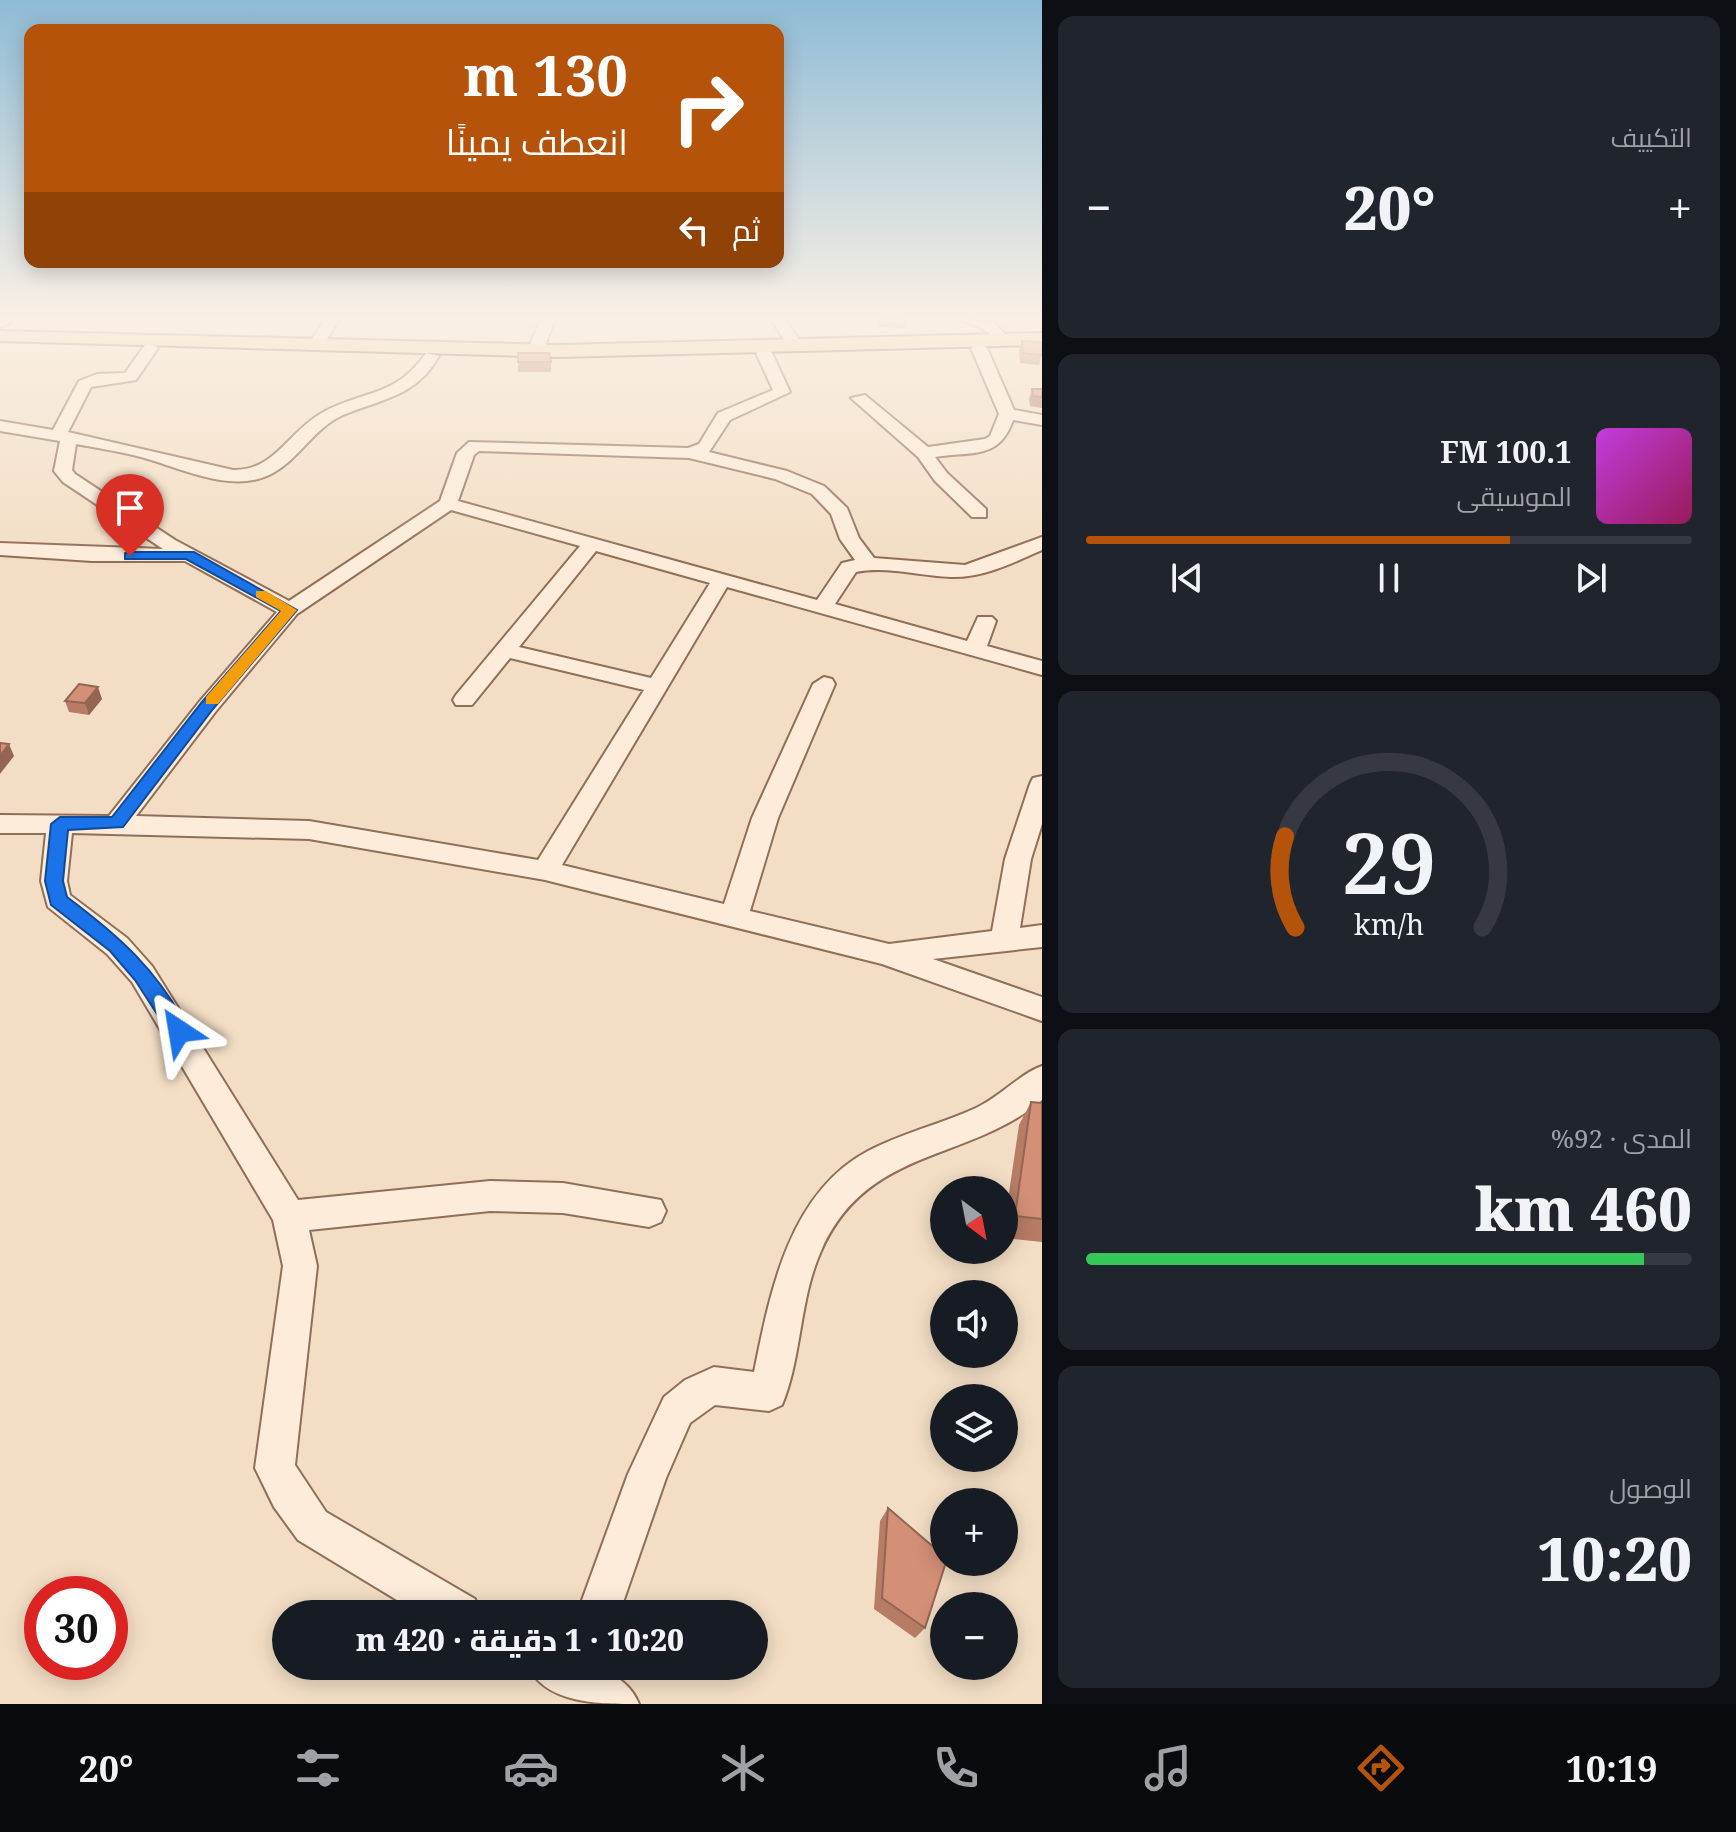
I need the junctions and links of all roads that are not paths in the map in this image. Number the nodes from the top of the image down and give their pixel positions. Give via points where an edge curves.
1 (859, 398) dead end
2 (79, 399) edge
3 (376, 399) edge
4 (767, 399) edge
5 (1000, 399) edge
6 (1007, 414) junction
7 (1042, 420) edge
8 (0, 426) edge
9 (63, 437) junction
10 (689, 453) junction
11 (924, 453) junction
12 (448, 504) junction
13 (979, 513) dead end
14 (1042, 543) edge
15 (592, 544) junction
16 (0, 549) edge
17 (189, 555) junction
18 (867, 562) junction
19 (721, 581) junction
20 (824, 605) junction
21 (290, 610) junction
22 (985, 621) dead end
23 (975, 649) junction
24 (505, 650) junction
25 (1042, 668) edge
26 (824, 684) dead end
27 (657, 686) junction
28 (464, 700) dead end
29 (1042, 784) edge
30 (117, 823) junction
31 (0, 824) edge
32 (60, 824) junction
33 (545, 871) junction
34 (734, 917) junction
35 (1042, 936) edge
36 (1004, 942) junction
37 (886, 954) junction
38 (1042, 1009) edge
39 (1042, 1079) edge
40 (649, 1211) dead end
41 (289, 1216) junction
42 (436, 1600) edge
43 (603, 1600) edge
44 (581, 1680) edge
45 (617, 1704) edge

1 - 11 street
2 - 9 street
3 - 9 street via 330,414 285,456 254,475 228,474
4 - 10 street via 724,417 705,448
5 - 6 street
6 - 7 street
6 - 11 street via 998,439 990,444
8 - 9 street
9 - 17 street via 63,471 69,478
10 - 12 street via 475,446 466,453
10 - 18 street via 781,475 818,490 840,512 850,539
11 - 13 street
12 - 15 street
12 - 21 street
14 - 18 street via 957,571
15 - 19 street
15 - 24 street
16 - 17 street
17 - 21 street
18 - 20 street via 849,567
19 - 20 street
19 - 27 street
20 - 23 street
21 - 30 street
22 - 23 street
23 - 25 street
24 - 27 street
24 - 28 street
26 - 34 street via 765,818
27 - 33 street
29 - 36 street via 1018,859
30 - 32 street
30 - 33 street via 309,830
31 - 32 street
32 - 41 street via 54,881 58,900 117,946 142,974
33 - 34 street
34 - 37 street
35 - 36 street
36 - 37 street
37 - 38 street
39 - 43 street via 1032,1092 985,1119 870,1167 825,1210 791,1278 769,1392 714,1386 677,1410
40 - 41 street via 563,1198 490,1196
41 - 42 street via 300,1266 275,1468 312,1526
44 - 45 street

